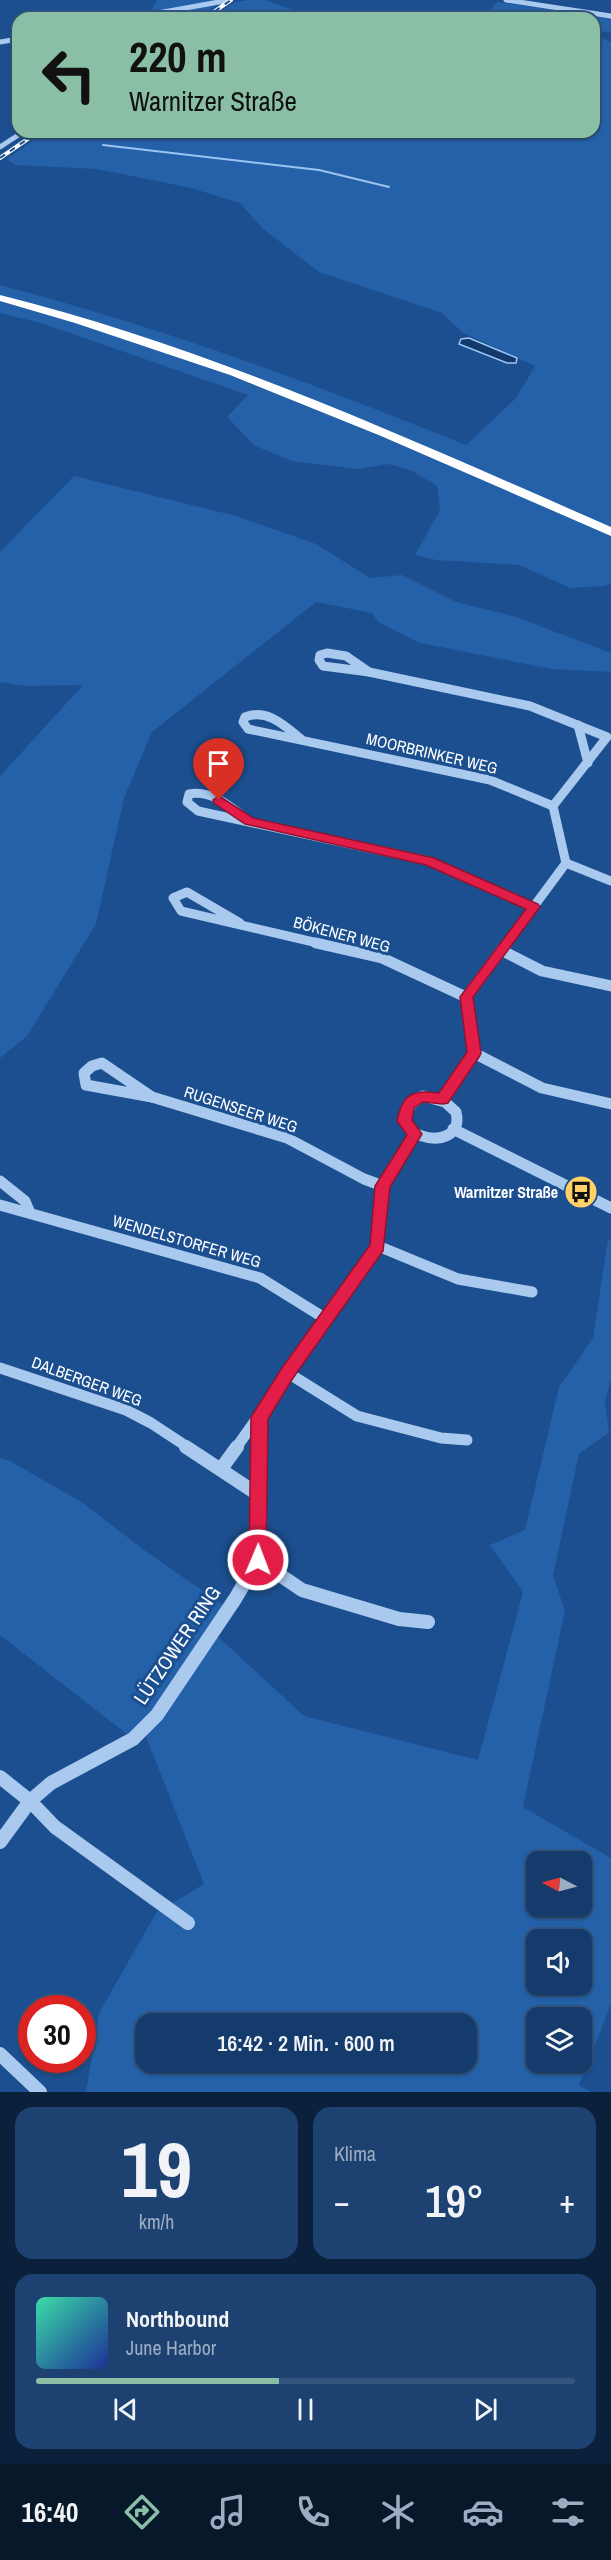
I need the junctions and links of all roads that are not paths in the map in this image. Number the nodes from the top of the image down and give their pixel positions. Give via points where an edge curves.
1 (230, 0) edge
2 (506, 0) edge
3 (163, 12) edge
4 (585, 12) edge
5 (14, 138) edge
6 (0, 147) edge
7 (0, 292) edge
8 (0, 298) edge
9 (458, 459) junction
10 (611, 521) edge
11 (611, 532) edge
12 (369, 672) junction
13 (578, 725) junction
14 (301, 740) junction
15 (588, 763) junction
16 (553, 806) junction
17 (249, 821) junction
18 (566, 863) junction
19 (611, 881) edge
20 (534, 907) junction
21 (240, 923) junction
22 (501, 950) junction
23 (611, 986) edge
24 (466, 997) junction
25 (474, 1053) junction
26 (152, 1097) junction
27 (443, 1099) junction
28 (611, 1104) edge
29 (453, 1129) junction
30 (415, 1134) junction
31 (0, 1181) edge
32 (382, 1186) junction
33 (0, 1205) edge
34 (611, 1208) edge
35 (30, 1213) junction
36 (378, 1246) junction
37 (532, 1292) dead end
38 (326, 1319) junction
39 (0, 1368) edge
40 (288, 1373) junction
41 (260, 1417) junction
42 (467, 1440) dead end
43 (221, 1469) junction
44 (259, 1495) junction
45 (258, 1560) junction
46 (428, 1622) dead end
47 (0, 1777) edge
48 (30, 1801) junction
49 (0, 1842) edge
50 (188, 1923) dead end
51 (0, 2054) edge
52 (40, 2092) edge

1 - 3 street
2 - 4 street
5 - 6 street
7 - 9 highway via 126,327 241,367
8 - 9 highway via 145,341
9 - 10 highway
9 - 11 highway
12 - 12 street via 339,653 320,655 323,666
12 - 13 street via 530,706
13 - 15 street
13 - 15 street via 607,737
14 - 14 street, MOORBRINKER WEG via 265,714 250,714 243,722 248,729
14 - 16 street, MOORBRINKER WEG via 490,780
15 - 16 street
16 - 18 street
17 - 17 street via 204,793 189,794 187,802 198,811
17 - 20 street via 429,861
18 - 19 street
18 - 20 street
20 - 22 street
21 - 21 street, BÖKENER WEG via 187,892 173,898 181,911
21 - 24 street, BÖKENER WEG via 382,958
22 - 23 street via 542,971
22 - 24 street
24 - 25 street
25 - 27 street
25 - 28 street via 542,1088
26 - 26 street, RUGENSEER WEG via 102,1063 84,1073 86,1085
26 - 32 street, RUGENSEER WEG via 287,1138
27 - 29 street via 455,1112 457,1121
27 - 30 street via 423,1096 403,1104 405,1121
29 - 30 street via 436,1139
29 - 34 street
30 - 32 street
31 - 35 street via 25,1202
32 - 36 street
33 - 35 street, WENDELSTORFER WEG
35 - 38 street, WENDELSTORFER WEG via 260,1278
36 - 37 street via 446,1276
36 - 38 street
38 - 40 street
39 - 43 street, DALBERGER WEG via 126,1410
40 - 41 street
40 - 42 street via 357,1416 441,1438
41 - 43 street
41 - 44 street, LÜTZOWER RING
43 - 44 street
44 - 45 street, LÜTZOWER RING
45 - 46 street via 302,1590 399,1619
45 - 48 street, LÜTZOWER RING via 157,1715 133,1739 51,1783
47 - 48 street
48 - 49 street, LÜTZOWER RING
48 - 50 street via 55,1827
51 - 52 street

